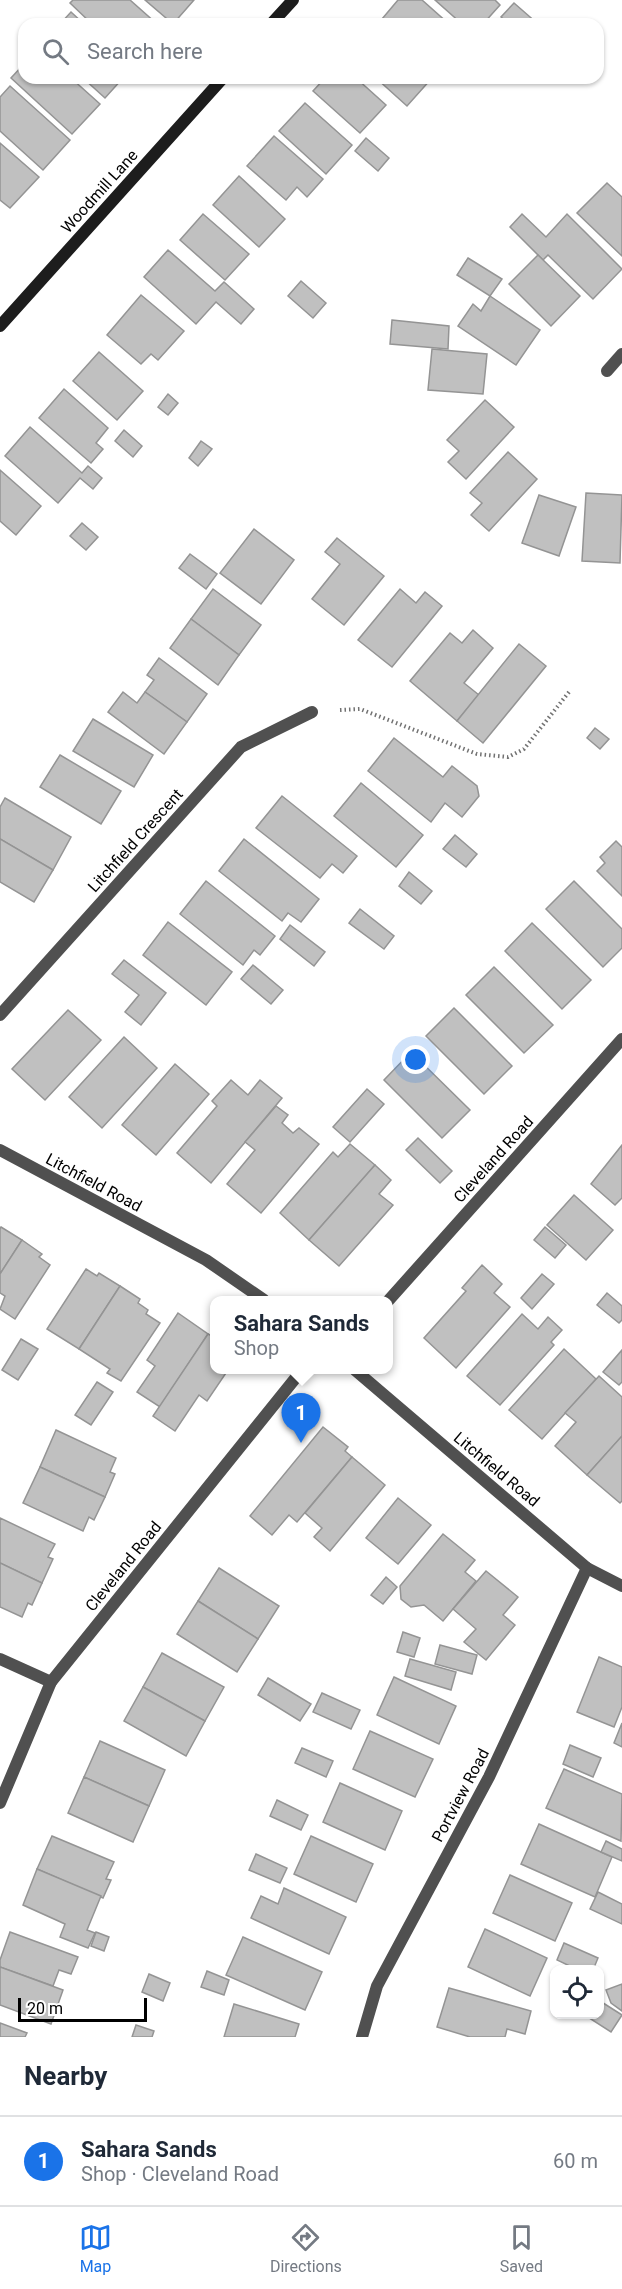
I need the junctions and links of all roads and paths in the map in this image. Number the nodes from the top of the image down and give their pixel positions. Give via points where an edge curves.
1 (293, 0) edge
2 (276, 18) edge
3 (218, 84) edge
4 (0, 326) edge
5 (622, 354) edge
6 (607, 371) dead end
7 (569, 692) dead end
8 (312, 712) joint
9 (0, 1015) edge
10 (622, 1039) edge
11 (0, 1150) edge
12 (258, 1296) edge
13 (392, 1296) edge
14 (299, 1374) edge
15 (360, 1374) edge
16 (587, 1568) junction
17 (622, 1586) edge
18 (0, 1659) edge
19 (51, 1682) junction
20 (0, 1803) edge
21 (362, 2037) edge

1 - 2 street
3 - 4 street, Woodmill Lane
5 - 6 street
7 - 8 path via 524,748 508,757 477,754 360,709
8 - 9 street, Litchfield Crescent via 241,747
10 - 13 street, Cleveland Road
11 - 12 street, Litchfield Road via 206,1260
14 - 19 street, Cleveland Road
15 - 16 street, Litchfield Road
16 - 17 street, Litchfield Road
16 - 21 street, Portview Road via 489,1777 376,1986
18 - 19 street
19 - 20 street, Cleveland Road

